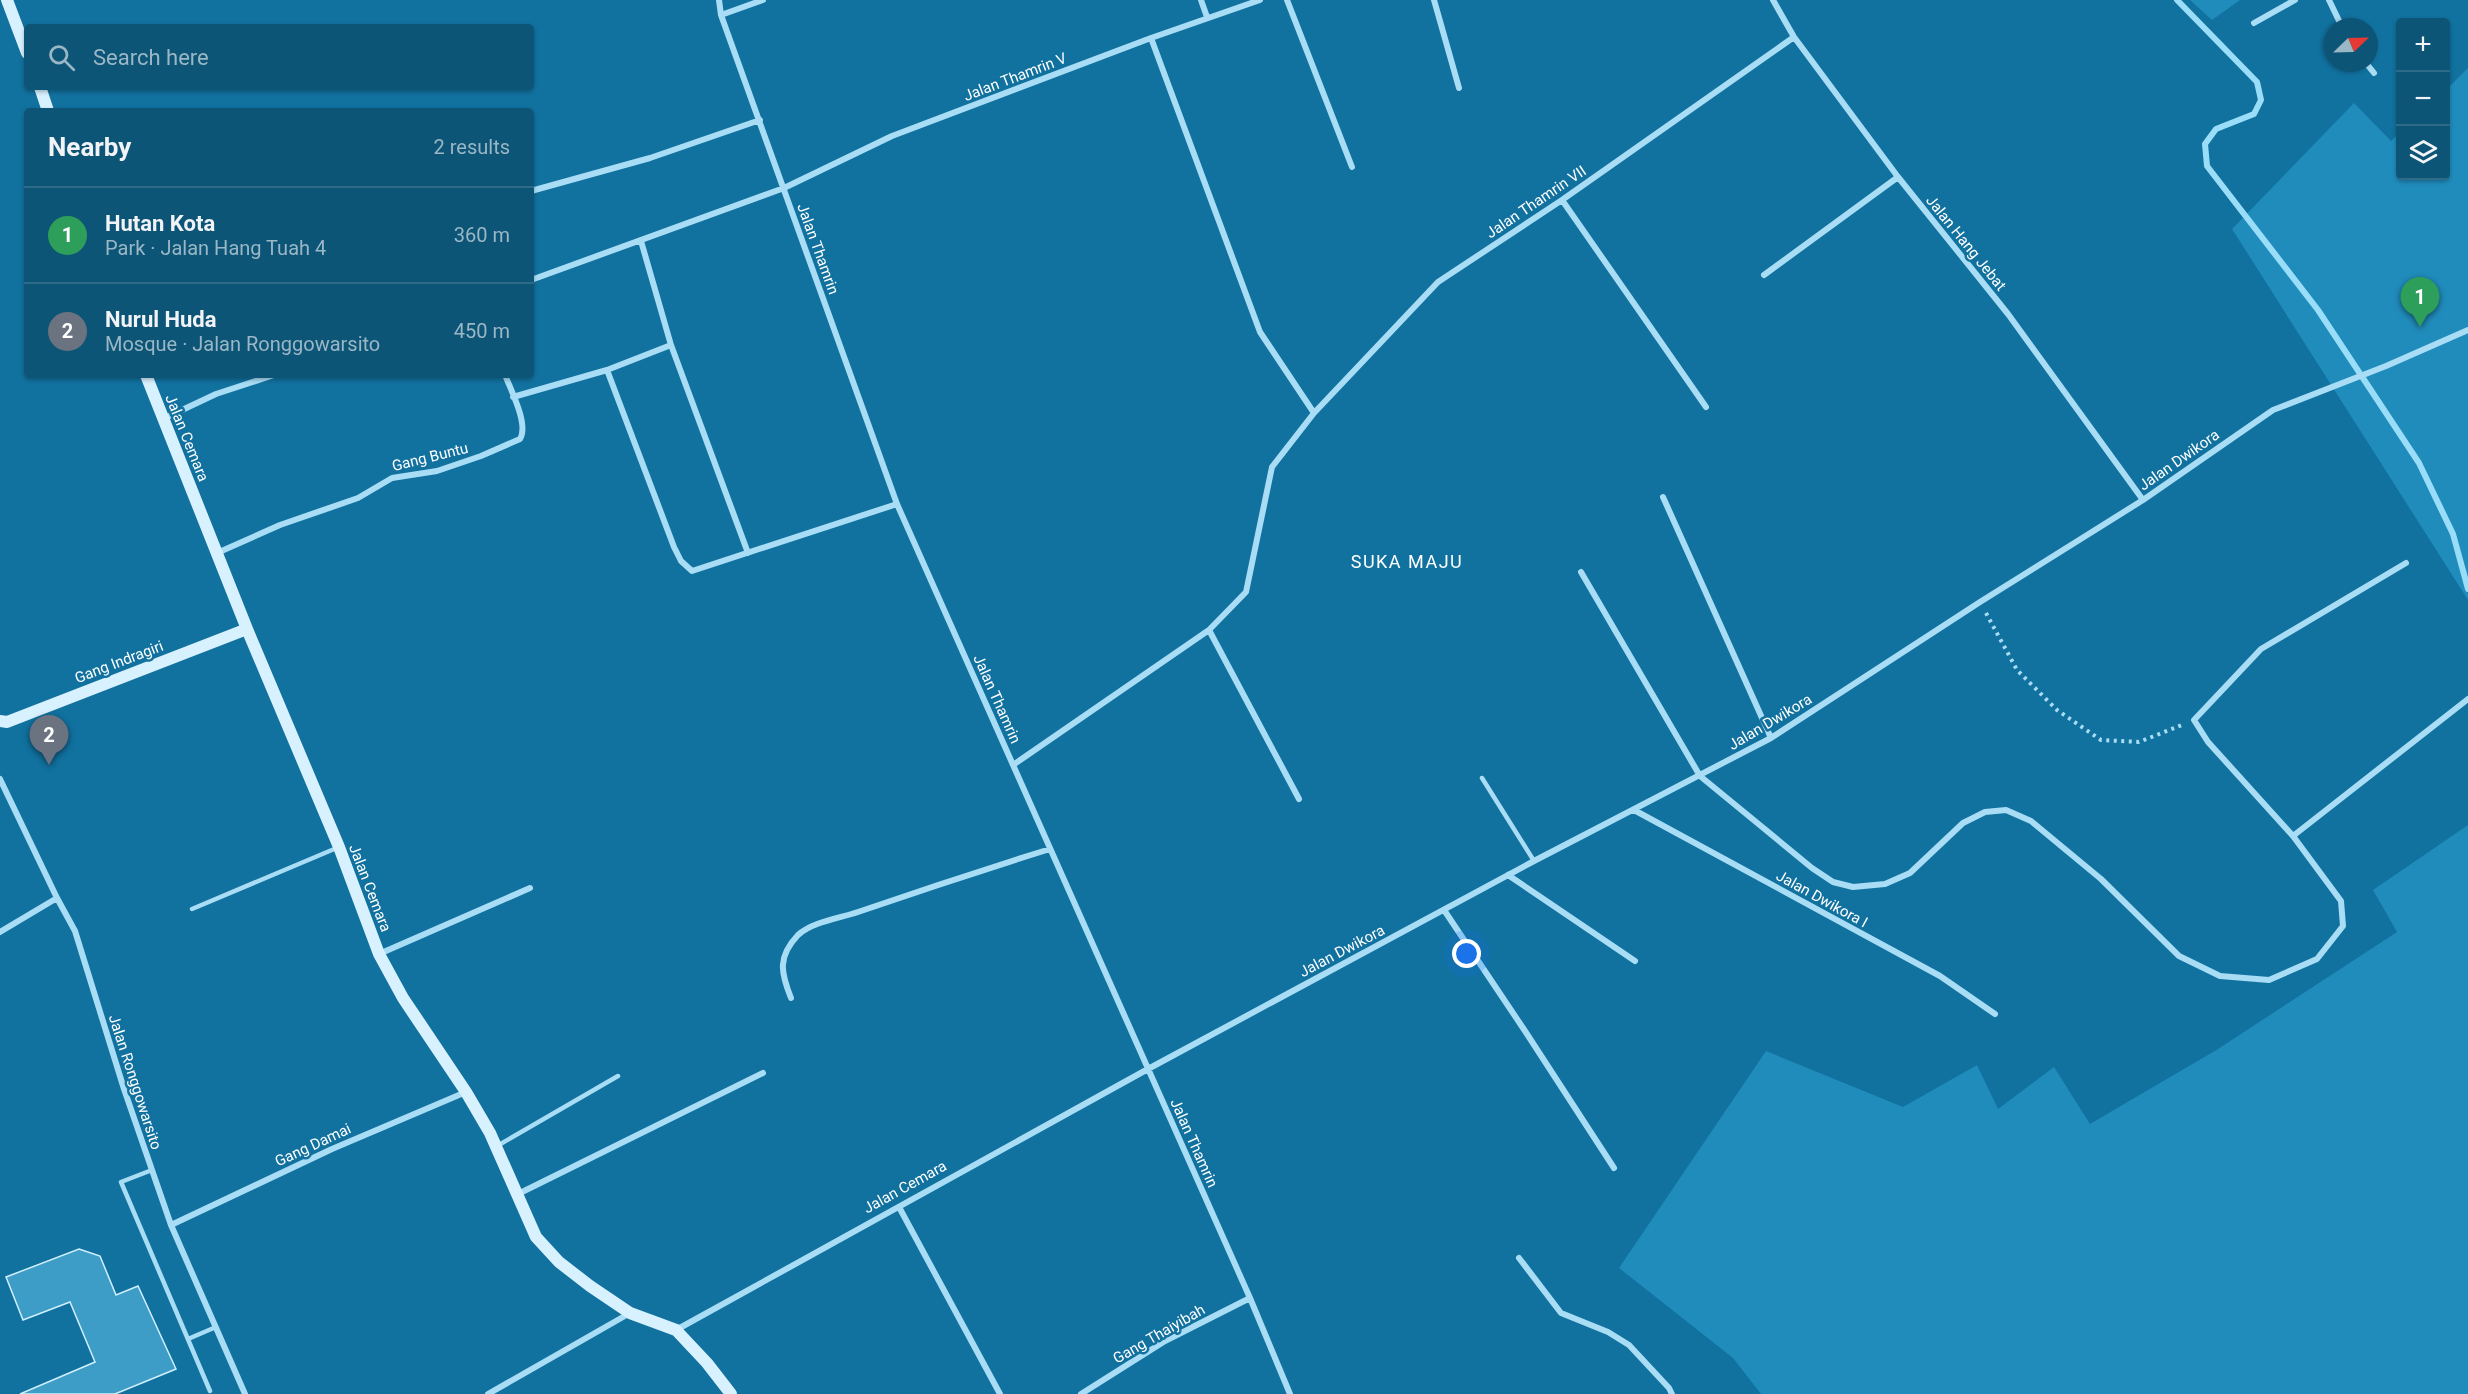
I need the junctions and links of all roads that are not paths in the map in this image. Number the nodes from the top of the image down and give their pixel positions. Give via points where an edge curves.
1 (8, 0) edge
2 (719, 0) edge
3 (763, 0) edge
4 (1201, 0) edge
5 (1260, 0) edge
6 (1287, 0) edge
7 (1434, 0) edge
8 (1773, 0) edge
9 (2295, 0) edge
10 (2329, 0) edge
11 (721, 15) junction
12 (1207, 17) junction
13 (2338, 18) edge
14 (2254, 23) dead end
15 (1794, 37) junction
16 (1151, 38) junction
17 (24, 45) edge
18 (1459, 88) dead end
19 (41, 90) edge
20 (47, 108) edge
21 (760, 120) junction
22 (1352, 167) dead end
23 (1898, 177) junction
24 (784, 188) junction
25 (534, 190) edge
26 (1562, 200) junction
27 (641, 241) junction
28 (1764, 275) dead end
29 (534, 279) edge
30 (2468, 330) edge
31 (671, 345) junction
32 (607, 370) junction
33 (147, 378) edge
34 (265, 378) edge
35 (507, 378) edge
36 (513, 397) junction
37 (1706, 407) dead end
38 (1314, 413) junction
39 (163, 418) junction
40 (1663, 497) dead end
41 (2143, 500) junction
42 (897, 504) junction
43 (217, 553) junction
44 (748, 553) junction
45 (2406, 563) dead end
46 (1581, 572) dead end
47 (247, 628) junction
48 (1209, 630) junction
49 (2468, 699) edge
50 (0, 721) edge
51 (1771, 738) junction
52 (1013, 765) junction
53 (1700, 776) junction
54 (1482, 778) dead end
55 (0, 779) edge
56 (1299, 799) dead end
57 (1634, 810) junction
58 (2293, 836) junction
59 (339, 847) junction
60 (1050, 849) junction
61 (1534, 861) junction
62 (1508, 875) junction
63 (530, 888) dead end
64 (57, 898) junction
65 (192, 909) dead end
66 (1444, 910) junction
67 (0, 932) edge
68 (379, 954) junction
69 (1635, 961) dead end
70 (791, 998) dead end
71 (1995, 1014) dead end
72 (1148, 1069) junction
73 (763, 1073) dead end
74 (618, 1076) dead end
75 (466, 1092) junction
76 (497, 1146) junction
77 (1614, 1168) dead end
78 (152, 1170) junction
79 (518, 1194) junction
80 (899, 1207) junction
81 (171, 1225) junction
82 (1519, 1258) dead end
83 (1250, 1298) junction
84 (630, 1313) junction
85 (216, 1327) junction
86 (676, 1330) junction
87 (188, 1339) junction
88 (210, 1391) dead end
89 (245, 1394) edge
90 (488, 1394) edge
91 (731, 1394) edge
92 (1000, 1394) edge
93 (1081, 1394) edge
94 (1290, 1394) edge
95 (1672, 1394) edge

1 - 17 street
2 - 11 street, Jalan Thamrin
3 - 11 street
4 - 12 street
5 - 12 street, Jalan Thamrin V
6 - 22 street
7 - 18 street
8 - 15 street, Jalan Hang Jebat
9 - 14 street
10 - 13 street
11 - 21 street, Jalan Thamrin
12 - 16 street, Jalan Thamrin V
15 - 23 street, Jalan Hang Jebat
15 - 26 street, Jalan Thamrin VII
16 - 24 street, Jalan Thamrin V via 892,136
16 - 38 street via 1260,332
19 - 20 street
21 - 24 street, Jalan Thamrin
21 - 25 street via 650,158
23 - 28 street
23 - 41 street, Jalan Hang Jebat via 2008,314
24 - 27 street, Jalan Thamrin V
24 - 42 street, Jalan Thamrin
26 - 37 street
26 - 38 street, Jalan Thamrin VII via 1438,282
27 - 29 street, Jalan Thamrin V
27 - 31 street
30 - 41 street, Jalan Dwikora via 2272,410
31 - 32 street
31 - 44 street
32 - 36 street
32 - 44 street via 681,561 692,571
33 - 39 street, Jalan Cemara
34 - 39 street
35 - 36 street, Gang Buntu
36 - 43 street, Gang Buntu via 524,424 520,439 437,471 392,478 358,498 280,525
38 - 48 street, Jalan Thamrin VII via 1272,467 1246,592
39 - 43 street, Jalan Cemara
40 - 51 street
41 - 51 street, Jalan Dwikora
42 - 44 street
42 - 52 street, Jalan Thamrin
43 - 47 street, Jalan Cemara
45 - 58 street via 2260,649 2194,720 2208,742
46 - 53 street
47 - 50 street, Gang Indragiri via 7,722
47 - 59 street, Jalan Cemara
48 - 52 street, Jalan Thamrin VII
48 - 56 street
49 - 58 street
51 - 53 street, Jalan Dwikora
52 - 60 street, Jalan Thamrin
53 - 57 street, Jalan Dwikora
53 - 58 street via 1812,868 1833,882 1853,886 1885,884 1910,873 1963,823 1985,812 2006,810 2031,821 2101,879 2179,956 2220,976 2270,980 2317,959 2343,926 2342,901
54 - 61 lane
55 - 64 street, Jalan Ronggowarsito
57 - 61 street, Jalan Dwikora
57 - 71 street, Jalan Dwikora I via 1940,976
59 - 65 lane
59 - 68 street, Jalan Cemara
60 - 70 street via 800,933 782,962
60 - 72 street, Jalan Thamrin
61 - 62 street, Jalan Dwikora
62 - 66 street, Jalan Dwikora
62 - 69 street
63 - 68 street
64 - 67 street
64 - 78 street, Jalan Ronggowarsito via 75,931
66 - 72 street, Jalan Dwikora
66 - 77 street
68 - 75 street, Jalan Cemara via 403,998
72 - 80 street, Jalan Cemara
72 - 83 street, Jalan Thamrin
73 - 79 street
74 - 76 lane
75 - 76 street, Jalan Cemara
75 - 81 street, Gang Damai via 332,1149
76 - 79 street, Jalan Cemara
78 - 81 street, Jalan Ronggowarsito
78 - 87 lane via 121,1182
79 - 84 street, Jalan Cemara via 536,1237 551,1254
80 - 86 street, Jalan Cemara
80 - 92 street
81 - 85 street, Jalan Ronggowarsito
82 - 95 street via 1561,1313 1629,1345
83 - 93 street, Gang Thaiyibah via 1165,1341
83 - 94 street, Jalan Thamrin
84 - 86 street, Jalan Cemara
84 - 90 street
85 - 87 lane
85 - 89 street, Jalan Ronggowarsito
86 - 91 street, Jalan Cemara
87 - 88 lane

